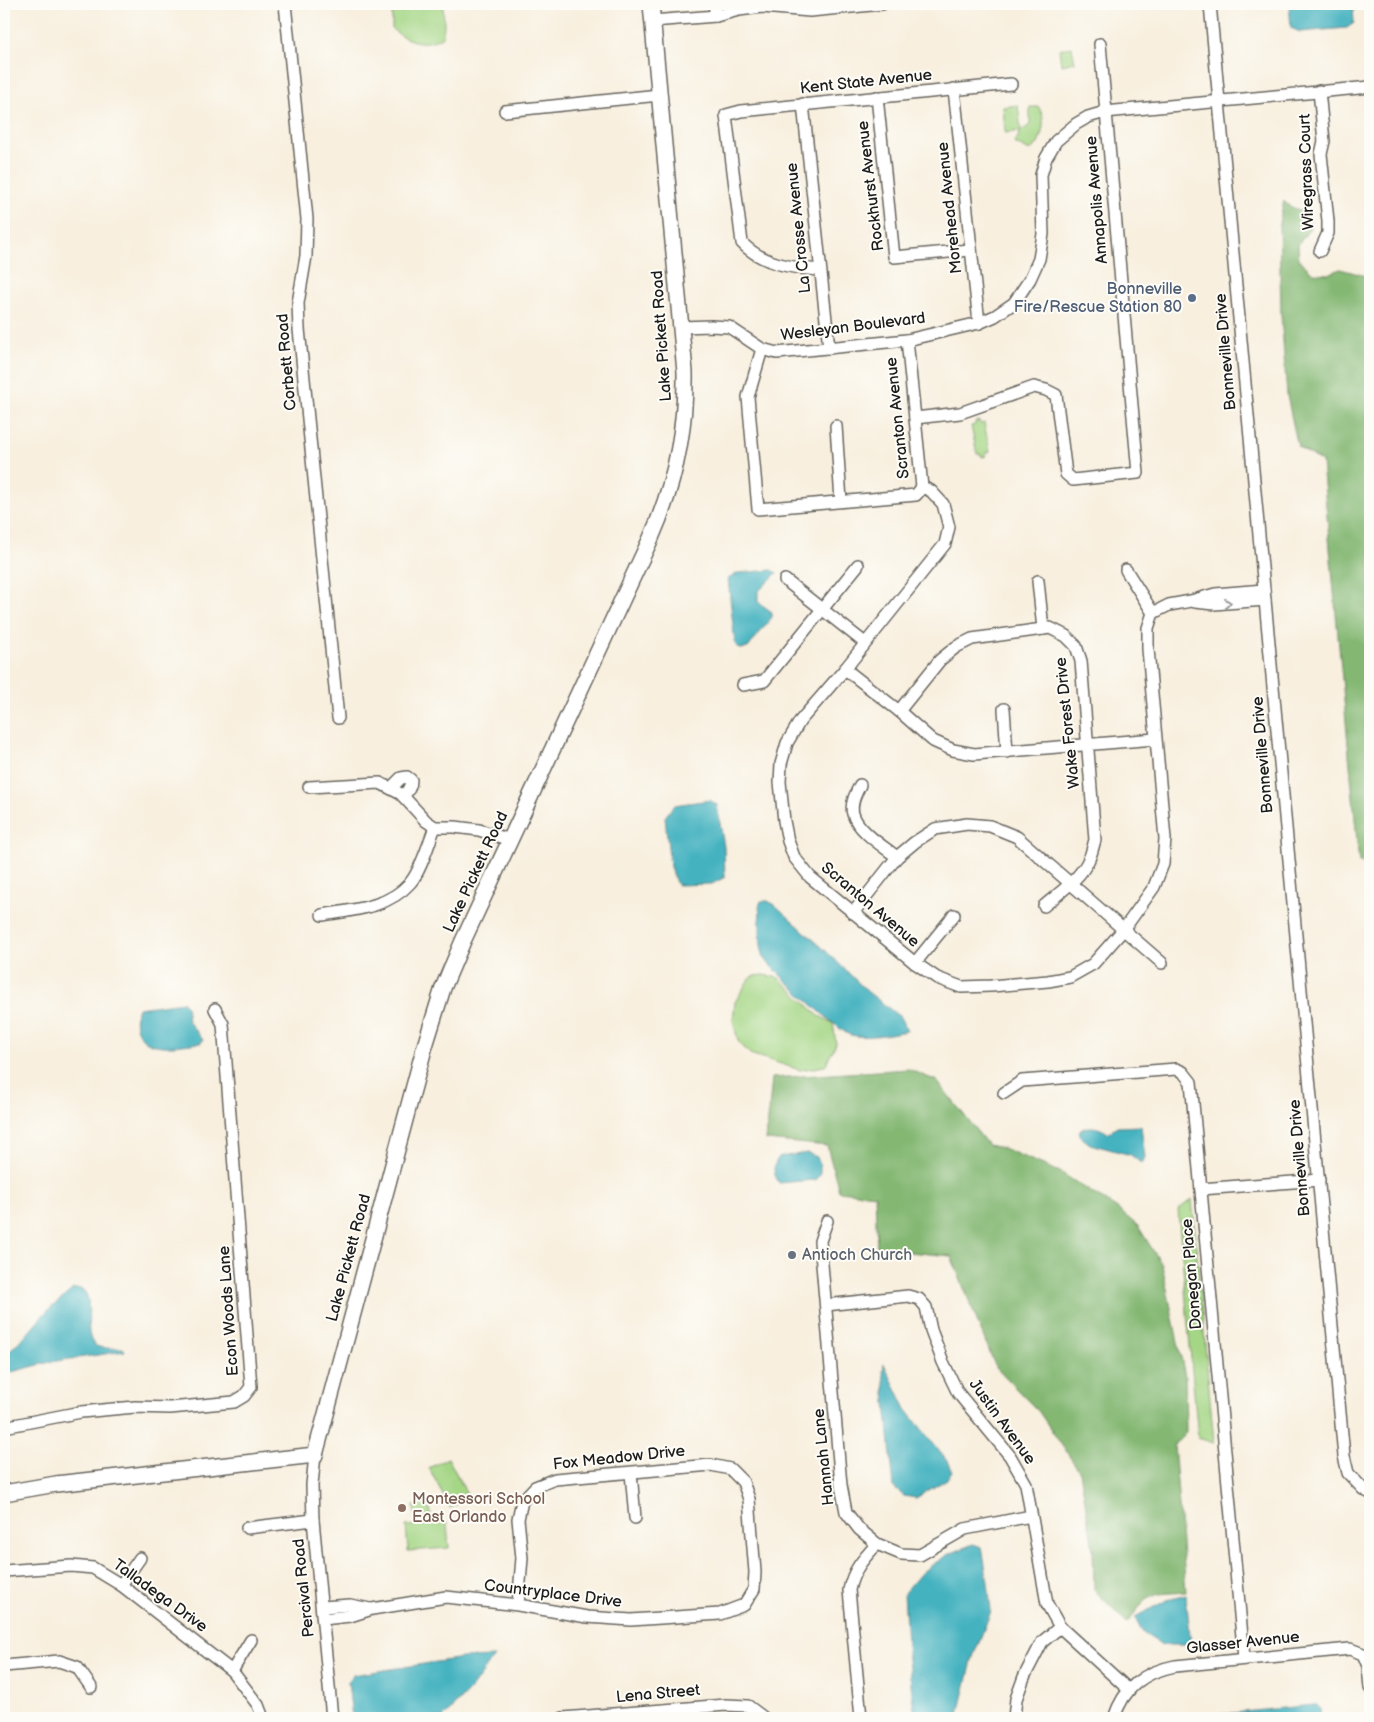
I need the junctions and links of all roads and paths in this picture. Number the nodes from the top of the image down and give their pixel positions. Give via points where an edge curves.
1 (285, 4) edge
2 (651, 4) edge
3 (714, 4) edge
4 (882, 4) edge
5 (1210, 4) edge
6 (716, 16) junction
7 (652, 21) junction
8 (1100, 44) dead end
9 (1011, 84) dead end
10 (1370, 87) edge
11 (954, 89) junction
12 (1319, 91) junction
13 (659, 96) junction
14 (877, 97) junction
15 (1220, 101) junction
16 (803, 104) junction
17 (504, 111) dead end
18 (1105, 112) junction
19 (970, 250) junction
20 (1320, 251) dead end
21 (820, 270) junction
22 (979, 323) junction
23 (681, 327) junction
24 (907, 340) junction
25 (829, 348) junction
26 (762, 349) junction
27 (915, 418) junction
28 (836, 426) dead end
29 (922, 487) junction
30 (841, 502) junction
31 (858, 565) dead end
32 (1126, 570) dead end
33 (786, 580) dead end
34 (1038, 581) dead end
35 (1265, 595) junction
36 (822, 609) junction
37 (1153, 614) junction
38 (1044, 629) junction
39 (865, 643) junction
40 (845, 669) junction
41 (743, 685) dead end
42 (1004, 709) dead end
43 (899, 711) junction
44 (338, 718) dead end
45 (1155, 739) junction
46 (1087, 745) junction
47 (1007, 752) junction
48 (860, 784) dead end
49 (310, 787) dead end
50 (391, 788) junction
51 (403, 796) junction
52 (435, 827) junction
53 (510, 840) junction
54 (897, 857) junction
55 (1070, 883) junction
56 (1044, 906) dead end
57 (853, 912) junction
58 (322, 915) dead end
59 (954, 915) dead end
60 (1124, 929) junction
61 (915, 963) junction
62 (1162, 963) dead end
63 (215, 1009) dead end
64 (1004, 1093) dead end
65 (1319, 1180) junction
66 (1201, 1189) junction
67 (827, 1221) dead end
68 (826, 1304) junction
69 (4, 1427) edge
70 (315, 1455) junction
71 (711, 1465) joint
72 (631, 1473) junction
73 (4, 1493) edge
74 (1370, 1493) edge
75 (1031, 1516) junction
76 (635, 1518) dead end
77 (313, 1520) junction
78 (247, 1528) dead end
79 (877, 1544) junction
80 (140, 1558) dead end
81 (4, 1571) edge
82 (121, 1585) junction
83 (518, 1605) junction
84 (323, 1613) junction
85 (1060, 1627) junction
86 (251, 1640) dead end
87 (1244, 1658) junction
88 (4, 1666) edge
89 (232, 1671) junction
90 (91, 1687) dead end
91 (1370, 1688) edge
92 (1129, 1690) junction
93 (675, 1714) edge
94 (585, 1717) edge
95 (263, 1718) edge
96 (332, 1718) edge
97 (563, 1718) edge
98 (764, 1718) edge
99 (861, 1718) edge
100 (1014, 1718) edge
101 (1114, 1718) edge

1 - 44 street, Corbett Road via 307,219 306,256 298,303 299,329
2 - 7 main road, Lake Pickett Road
3 - 6 street
4 - 6 street via 810,11 762,7
5 - 15 street, Bonneville Drive
6 - 7 street
7 - 13 main road, Lake Pickett Road
8 - 18 street, Annapolis Avenue
9 - 11 street, Kent State Avenue
10 - 12 street, Wesleyan Boulevard
11 - 14 street, Kent State Avenue
11 - 19 street, Morehead Avenue
12 - 15 street, Wesleyan Boulevard
12 - 20 street, Wiregrass Court via 1328,221 1328,233
13 - 17 street
13 - 23 main road, Lake Pickett Road
14 - 16 street, Kent State Avenue
14 - 19 street, Rockhurst Avenue via 894,257
15 - 18 street, Wesleyan Boulevard
15 - 35 street, Bonneville Drive
16 - 21 street, La Crosse Avenue
16 - 21 street, Kent State Avenue via 741,110 726,115 742,243 767,260 796,269
18 - 22 street, Wesleyan Boulevard via 1076,124 1056,141 1041,175 1043,234 1039,259 1014,303
18 - 27 street, Annapolis Avenue via 1138,473 1073,480 1066,474 1056,395 1034,387 960,413
19 - 22 street, Morehead Avenue
21 - 25 street, La Crosse Avenue
22 - 24 street, Wesleyan Boulevard
23 - 26 street, Wesleyan Boulevard via 729,328
23 - 53 main road, Lake Pickett Road via 685,372 684,418 669,492 646,550
24 - 25 street, Wesleyan Boulevard
24 - 27 street, Scranton Avenue
25 - 26 street, Wesleyan Boulevard via 776,353
26 - 30 street via 748,397 758,509
27 - 29 street, Scranton Avenue
28 - 30 street
29 - 30 street via 916,496
29 - 39 street, Scranton Avenue via 931,491 943,504 949,527 945,544
31 - 36 street
32 - 37 street
33 - 36 street
34 - 38 street
35 - 37 street via 1214,604 1191,601 1169,605
35 - 65 street, Bonneville Drive
36 - 39 street
36 - 41 street via 764,681
37 - 45 street, Scranton Avenue via 1148,635
38 - 43 street, Wake Forest Drive via 972,639 956,646 940,660
38 - 46 street, Wake Forest Drive via 1050,628 1066,636 1076,646 1081,662
39 - 40 street, Scranton Avenue
40 - 43 street
40 - 57 street, Scranton Avenue via 800,721 787,743 780,782 784,821 794,857 810,877
42 - 47 street
43 - 47 street via 933,741 953,750 974,754
45 - 46 street
45 - 60 street, Scranton Avenue via 1165,839 1163,864 1154,887
46 - 47 street
46 - 55 street, Wake Forest Drive via 1095,840 1089,860
48 - 54 street via 853,800 853,814 863,830
49 - 50 street via 375,783
50 - 51 street
50 - 51 street via 401,778 407,777 411,783
51 - 52 street
52 - 53 street via 479,830
52 - 58 street via 411,882 393,898 370,907
53 - 70 main road, Lake Pickett Road via 454,961 429,1031
54 - 55 street via 935,829 967,824 990,826 1017,837
54 - 57 street
55 - 56 street, Wake Forest Drive
55 - 60 street
57 - 61 street, Scranton Avenue
59 - 61 street
60 - 61 street, Scranton Avenue via 1093,964 1070,977 1048,981 961,987 937,978
60 - 62 street
63 - 69 street, Econ Woods Lane via 223,1024 251,1387 234,1402 81,1412
64 - 66 street, Donegan Place via 1022,1081 1176,1069 1183,1072 1191,1082
65 - 66 street
65 - 74 street, Bonneville Drive via 1344,1456 1348,1473
66 - 87 street, Donegan Place
67 - 68 street, Hannah Lane via 820,1241
68 - 75 street, Justin Avenue via 908,1296 919,1299 926,1307 931,1330 958,1393 1010,1456 1026,1484
68 - 79 street, Hannah Lane via 846,1512
70 - 73 main road via 56,1484
70 - 77 street, Percival Road
71 - 72 street, Fox Meadow Drive
71 - 83 street, Countryplace Drive via 730,1469 743,1482 749,1499 755,1572 754,1589 744,1604 720,1614 631,1620 587,1617
72 - 76 street
72 - 83 street, Fox Meadow Drive via 555,1478 535,1487 522,1502 518,1519 522,1558
75 - 79 street, Hannah Lane via 965,1529 920,1554 901,1554
75 - 85 street, Justin Avenue via 1047,1604
77 - 78 street
77 - 84 street, Percival Road
79 - 99 street via 852,1576 849,1590
80 - 82 street
81 - 82 street, Talladega Drive via 71,1566 93,1568
82 - 89 street, Talladega Drive
83 - 84 street, Countryplace Drive via 446,1598 372,1609 350,1616
84 - 96 street, Percival Road
85 - 92 street, Justin Avenue
85 - 100 street via 1042,1642 1024,1677 1016,1699
86 - 89 street
87 - 91 street, Glasser Avenue via 1350,1649 1363,1654
87 - 92 street, Glasser Avenue via 1157,1670
88 - 90 street via 60,1661 77,1667
89 - 95 street, Talladega Drive via 258,1705
92 - 101 street, Glasser Avenue
93 - 94 street, Lena Street
93 - 98 street, Lena Street via 726,1705 748,1706
94 - 97 street, Lena Street

